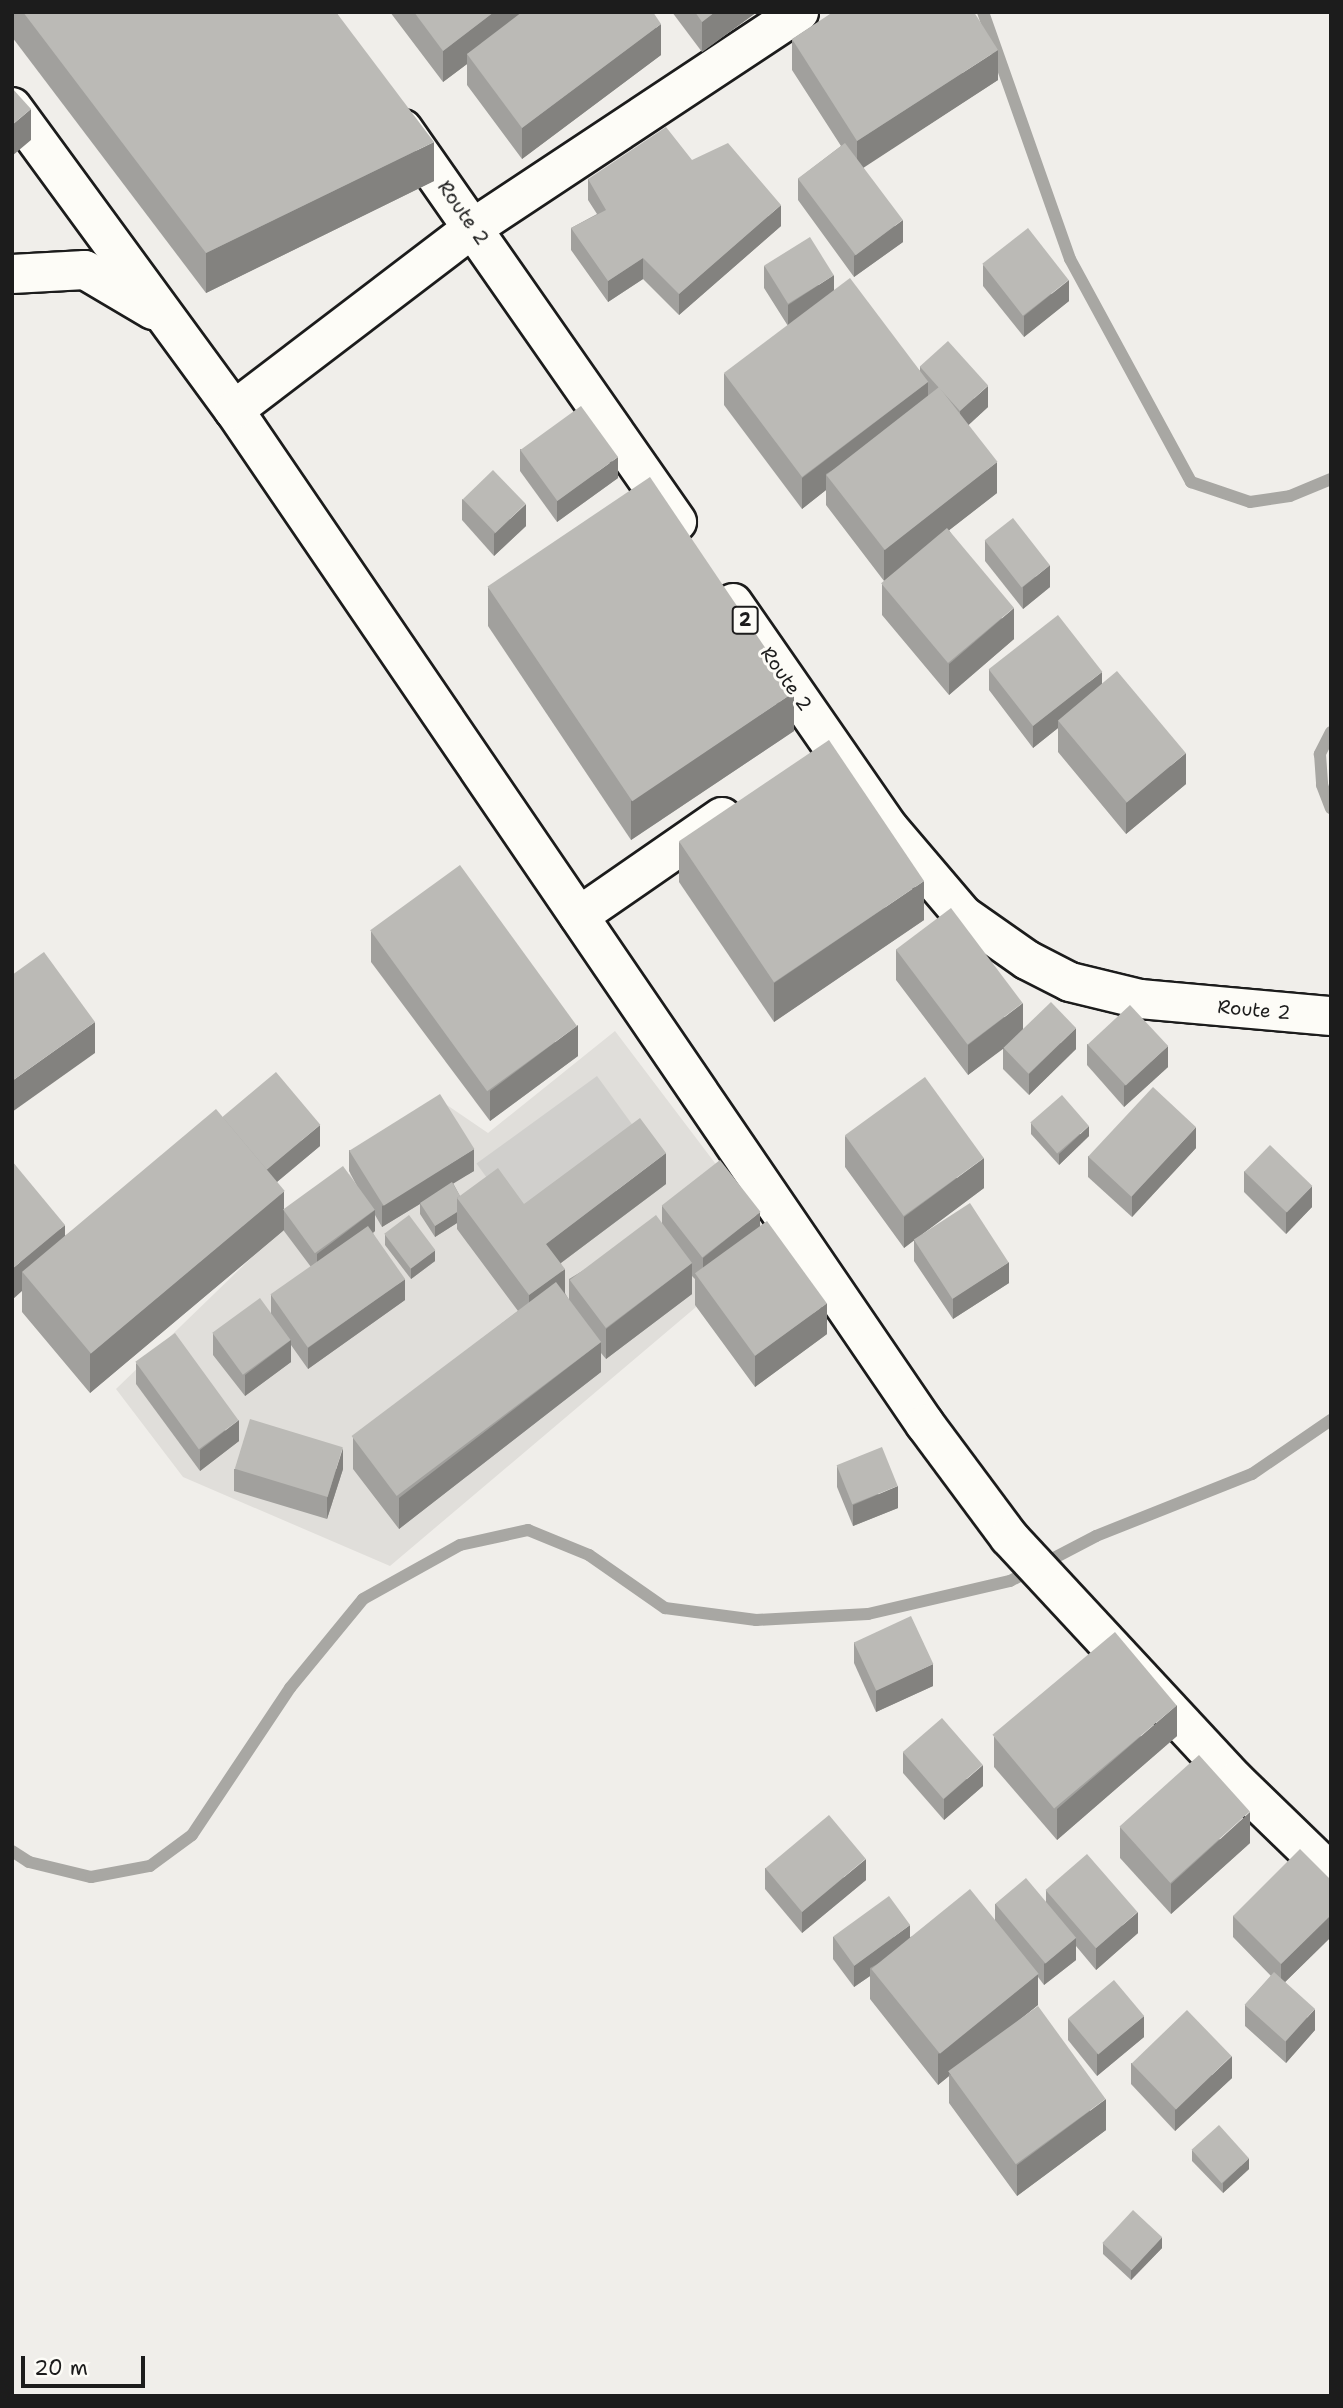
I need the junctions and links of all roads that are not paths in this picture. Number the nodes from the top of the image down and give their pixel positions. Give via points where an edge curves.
1 (799, 12) edge
2 (386, 103) edge
3 (12, 107) edge
4 (473, 228) junction
5 (12, 274) edge
6 (175, 325) junction
7 (234, 410) junction
8 (830, 742) junction
9 (796, 766) edge
10 (750, 798) edge
11 (579, 916) junction
12 (1322, 1015) edge
13 (1331, 1873) edge

1 - 4 main road
2 - 4 main road, Route 2 / 2
3 - 6 main road
4 - 7 main road
4 - 8 main road, Route 2 / 2
5 - 6 main road via 85,270 124,289
6 - 7 main road
7 - 11 main road
8 - 9 main road
8 - 12 main road, Route 2 / 2 via 889,828 963,915 1027,960 1070,982 1140,999
10 - 11 main road
11 - 13 main road via 925,1424 1009,1537 1236,1781

